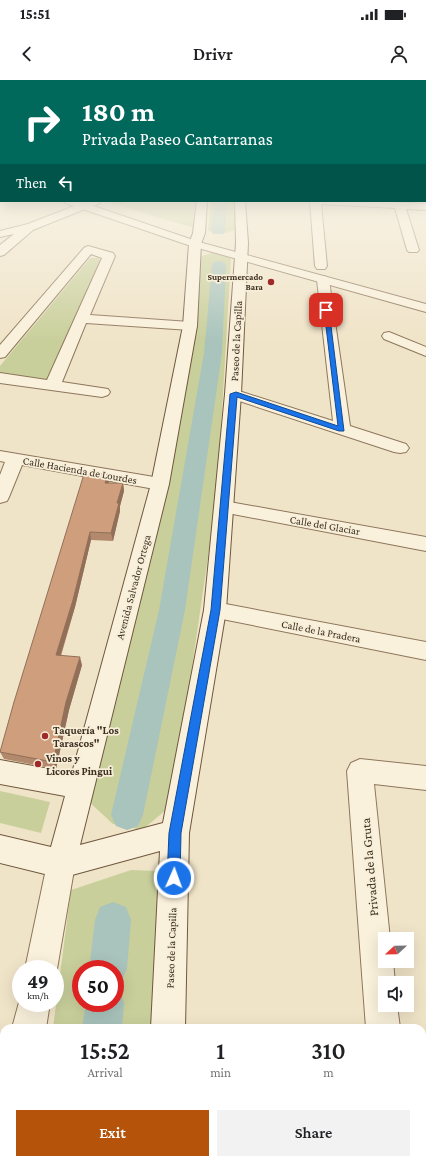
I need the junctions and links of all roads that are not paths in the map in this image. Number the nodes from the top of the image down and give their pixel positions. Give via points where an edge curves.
1 (200, 240) edge
2 (214, 240) edge
3 (242, 240) edge
4 (320, 240) edge
5 (410, 240) edge
6 (4, 241) edge
7 (242, 247) junction
8 (413, 250) dead end
9 (0, 252) edge
10 (307, 262) dead end
11 (324, 271) junction
12 (426, 308) edge
13 (82, 319) junction
14 (190, 326) junction
15 (389, 336) dead end
16 (426, 352) edge
17 (0, 354) edge
18 (0, 378) edge
19 (52, 386) junction
20 (102, 392) dead end
21 (234, 394) junction
22 (342, 430) junction
23 (400, 448) dead end
24 (8, 457) edge
25 (160, 484) junction
26 (0, 497) edge
27 (224, 506) junction
28 (426, 544) edge
29 (215, 610) junction
30 (426, 651) edge
31 (0, 772) edge
32 (426, 778) edge
33 (81, 787) junction
34 (175, 833) junction
35 (0, 849) edge
36 (61, 864) junction
37 (43, 960) edge
38 (32, 1012) edge
39 (30, 1024) edge
40 (168, 1024) edge
41 (383, 1024) edge

1 - 14 street, Avenida Salvador Ortega
2 - 7 street
3 - 7 street, Paseo de la Capilla
4 - 11 street
5 - 8 street
6 - 9 street
7 - 11 street
7 - 21 street, Paseo de la Capilla
10 - 11 street
11 - 12 street
11 - 22 street
13 - 14 street
13 - 17 street via 109,256 88,250
13 - 19 street
14 - 25 street, Avenida Salvador Ortega
15 - 16 street
18 - 19 street
19 - 20 street
21 - 22 street
21 - 27 street, Paseo de la Capilla
22 - 23 street
24 - 25 street, Calle Hacienda de Lourdes
24 - 26 street
25 - 33 street, Avenida Salvador Ortega
27 - 28 street, Calle del Glaciar
27 - 29 street, Paseo de la Capilla
29 - 30 street, Calle de la Pradera
29 - 34 street, Paseo de la Capilla
31 - 33 street
32 - 41 street, Privada de la Gruta via 360,771
33 - 36 street, Avenida Salvador Ortega
34 - 36 street
34 - 40 street, Paseo de la Capilla
35 - 36 street
36 - 37 street, Avenida Salvador Ortega
38 - 39 street

